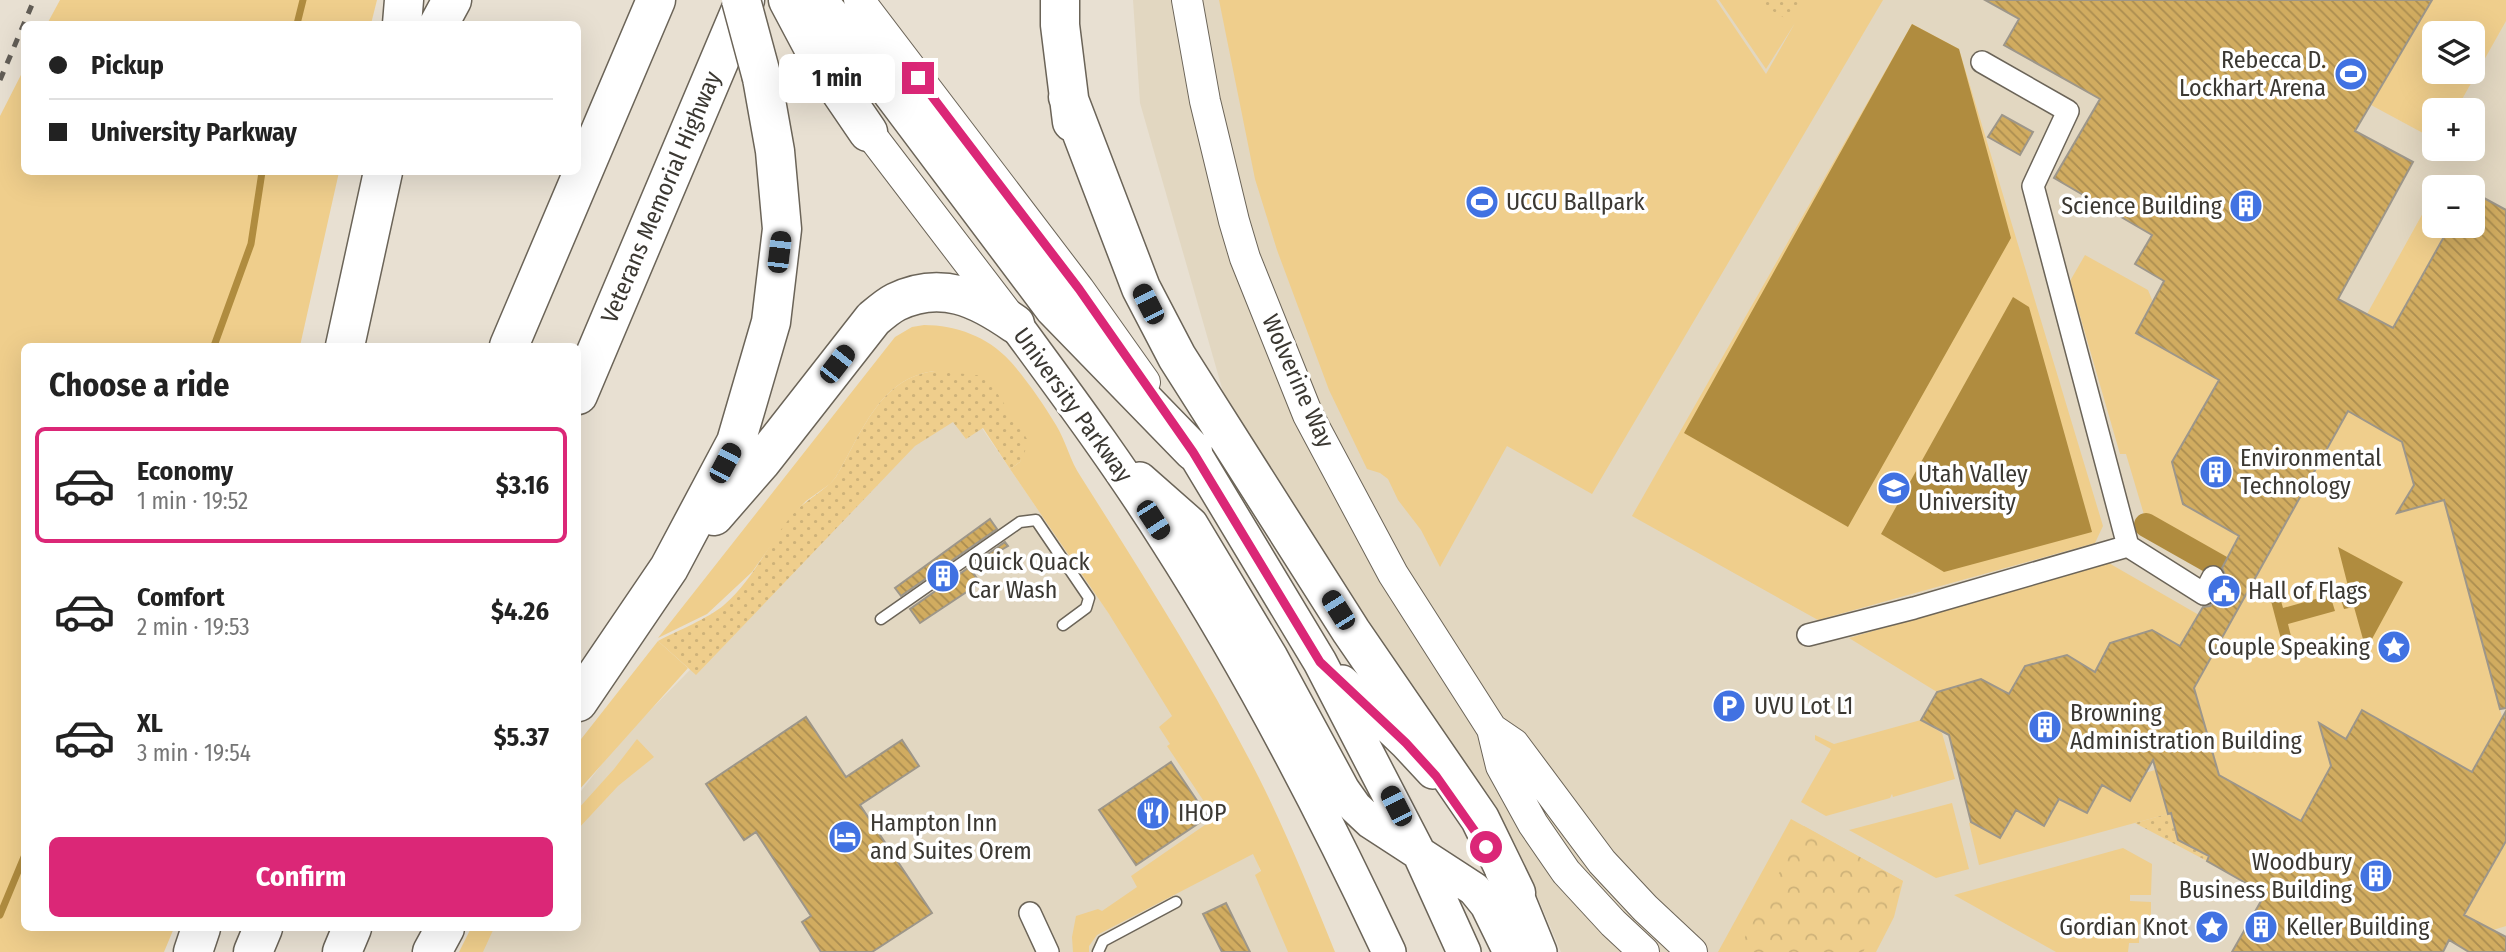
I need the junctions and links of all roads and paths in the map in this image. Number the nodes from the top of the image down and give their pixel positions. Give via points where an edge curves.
1 (404, 0) edge
2 (452, 0) edge
3 (656, 0) edge
4 (743, 0) edge
5 (859, 0) edge
6 (1060, 0) edge
7 (1187, 0) edge
8 (792, 10) edge
9 (402, 21) edge
10 (441, 21) edge
11 (1982, 62) dead end
12 (1068, 97) junction
13 (868, 131) joint
14 (382, 175) edge
15 (1015, 324) junction
16 (346, 343) edge
17 (510, 343) edge
18 (581, 388) edge
19 (1109, 452) junction
20 (1193, 452) junction
21 (2128, 546) junction
22 (668, 568) junction
23 (2213, 577) dead end
24 (881, 620) dead end
25 (1063, 625) dead end
26 (1808, 635) dead end
27 (1320, 662) junction
28 (581, 698) edge
29 (1492, 729) junction
30 (1420, 855) junction
31 (1516, 893) junction
32 (1176, 902) dead end
33 (1030, 913) dead end
34 (200, 931) edge
35 (262, 931) edge
36 (351, 931) edge
37 (443, 931) edge
38 (1386, 949) edge
39 (193, 952) edge
40 (253, 952) edge
41 (342, 952) edge
42 (432, 952) edge
43 (1048, 952) edge
44 (1098, 952) edge
45 (1464, 952) edge
46 (1510, 952) edge
47 (1540, 952) edge
48 (1644, 952) edge
49 (1692, 952) edge

1 - 9 highway
2 - 10 highway
3 - 17 highway
4 - 18 highway, Veterans Memorial Highway
4 - 22 highway, bridge via 775,151 782,229 771,322 736,442
5 - 20 main road via 1079,289
6 - 12 highway
7 - 29 main road, Wolverine Way via 1234,221 1308,415 1393,574
8 - 13 highway via 823,66
8 - 20 highway via 878,75 1054,308
11 - 21 street via 2068,111 2033,186
12 - 20 highway via 1083,178 1109,261
12 - 31 highway via 1140,288 1167,338 1351,631 1480,819
13 - 15 main road, University Parkway
14 - 16 highway
15 - 19 main road, University Parkway
15 - 22 highway via 967,296 943,293 895,302 873,319 761,462
19 - 30 main road via 1191,524 1355,807
19 - 38 main road, University Parkway via 1270,716
20 - 27 main road
21 - 23 street via 2204,594
21 - 26 street
22 - 28 highway
24 - 25 lane via 1020,523 1036,520 1089,598 1086,608
27 - 30 main road
27 - 31 main road via 1436,776
29 - 48 main road, Wolverine Way via 1501,766 1532,824 1566,872
29 - 49 main road, Wolverine Way via 1514,744 1602,862
30 - 45 main road
30 - 46 main road via 1474,889
31 - 47 main road
32 - 44 lane via 1102,941
33 - 43 street
34 - 39 highway
35 - 40 highway
36 - 41 highway
37 - 42 highway

